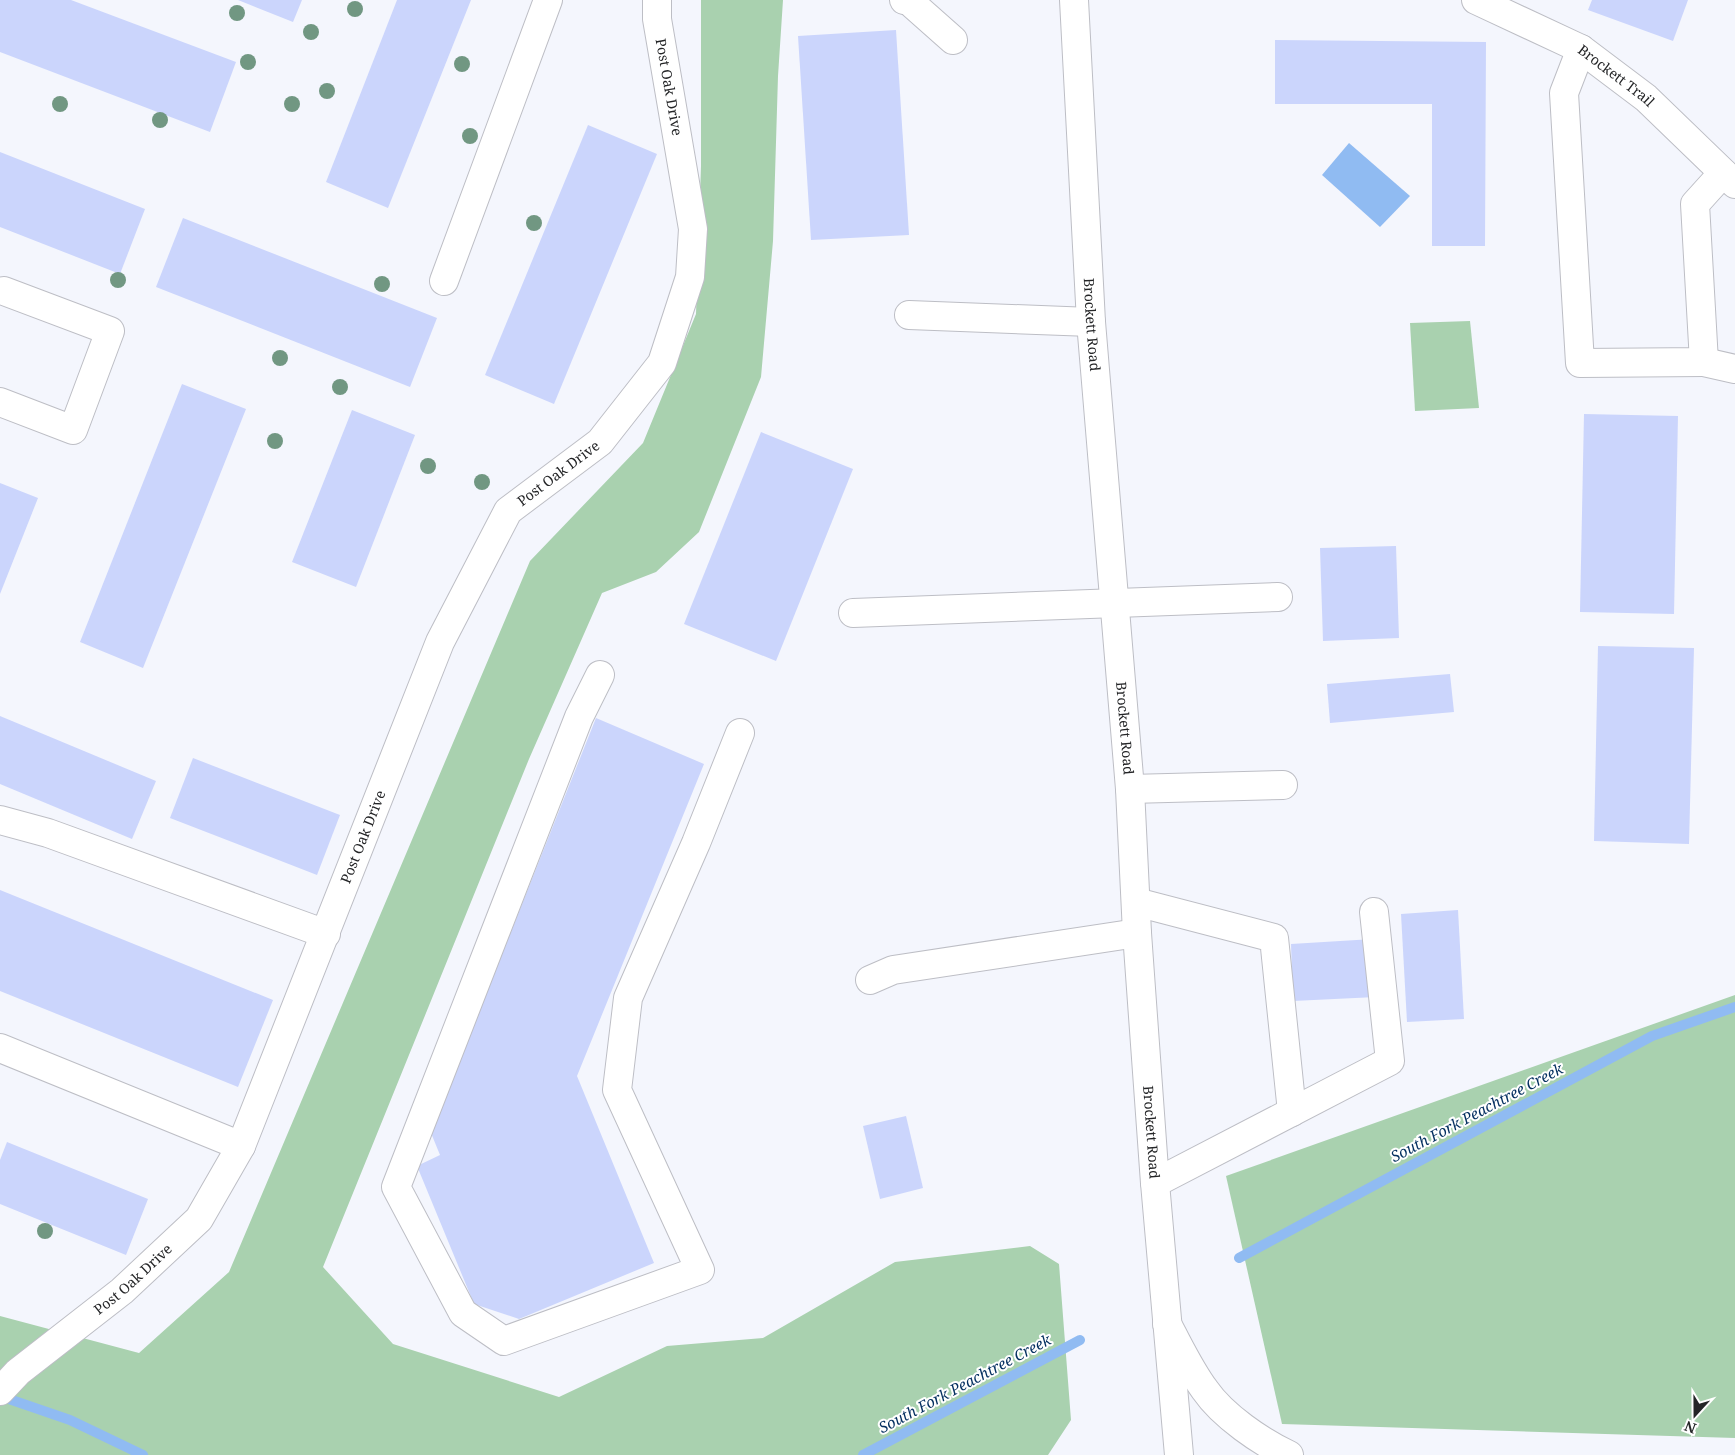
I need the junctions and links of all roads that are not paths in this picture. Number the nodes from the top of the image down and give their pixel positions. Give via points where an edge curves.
1 (548, 0) edge
2 (657, 0) edge
3 (904, 0) edge
4 (1074, 0) edge
5 (1478, 0) edge
6 (954, 40) dead end
7 (1581, 49) junction
8 (1729, 179) edge
9 (444, 281) dead end
10 (1, 294) edge
11 (909, 314) dead end
12 (1091, 322) junction
13 (1704, 362) junction
14 (1735, 369) edge
15 (0, 402) edge
16 (1278, 598) dead end
17 (1115, 604) junction
18 (853, 613) dead end
19 (600, 675) dead end
20 (740, 733) dead end
21 (1283, 785) dead end
22 (1130, 789) junction
23 (0, 820) edge
24 (1136, 902) junction
25 (1374, 912) dead end
26 (1137, 933) junction
27 (326, 934) junction
28 (870, 980) dead end
29 (0, 1048) edge
30 (1292, 1112) junction
31 (241, 1146) junction
32 (1155, 1183) junction
33 (1166, 1324) junction
34 (9, 1382) edge
35 (1180, 1455) edge
36 (1290, 1455) edge

1 - 9 main road
2 - 27 main road, Post Oak Drive via 657,19 693,229 690,277 662,363 600,442 508,511 440,642
3 - 6 main road
4 - 12 main road, Brockett Road
5 - 7 main road, Brockett Trail
7 - 8 main road, Brockett Trail via 1646,98
7 - 13 main road via 1564,93 1580,363
8 - 13 main road via 1695,204
10 - 15 main road via 110,332 73,430
11 - 12 main road
12 - 17 main road, Brockett Road
13 - 14 main road
16 - 17 main road
17 - 18 main road
17 - 22 main road, Brockett Road
19 - 20 main road via 575,727 396,1187 463,1313 504,1341 700,1270 617,1090 628,998
21 - 22 main road
22 - 24 main road, Brockett Road
23 - 27 main road via 48,833
24 - 26 main road, Brockett Road
24 - 30 main road via 1274,938
25 - 30 main road via 1390,1061
26 - 28 main road via 893,970
26 - 32 main road, Brockett Road
27 - 31 main road, Post Oak Drive
29 - 31 main road
30 - 32 main road
31 - 34 main road, Post Oak Drive via 199,1219 122,1291
32 - 33 main road, Brockett Road
33 - 35 main road, Brockett Road
33 - 36 main road via 1205,1391 1246,1429

